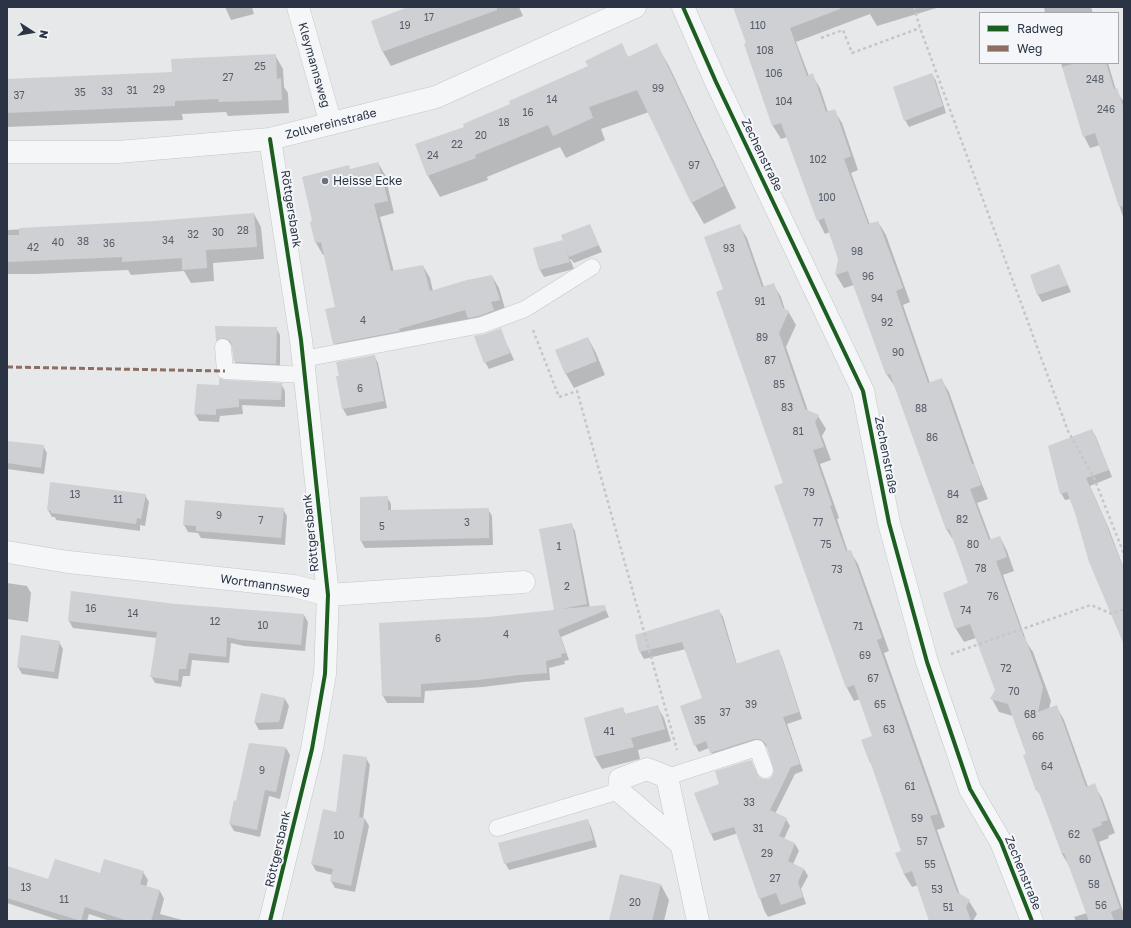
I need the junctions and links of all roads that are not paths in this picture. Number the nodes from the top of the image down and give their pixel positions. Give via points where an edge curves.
1 (298, 7) edge
2 (635, 7) edge
3 (683, 7) edge
4 (331, 124) junction
5 (270, 139) junction
6 (7, 152) edge
7 (592, 267) dead end
8 (223, 347) dead end
9 (304, 367) junction
10 (7, 552) edge
11 (524, 582) dead end
12 (328, 595) junction
13 (765, 770) dead end
14 (666, 778) junction
15 (619, 791) junction
16 (497, 828) dead end
17 (682, 845) junction
18 (270, 921) edge
19 (698, 921) edge
20 (1032, 921) edge

1 - 4 street, Kleymannsweg
2 - 4 street, Zollvereinstraße via 436,97
3 - 20 street, Zechenstraße via 863,391 889,523 927,662 970,789 1001,842
4 - 5 street, Zollvereinstraße
5 - 6 street, Zollvereinstraße via 118,152
5 - 9 street, Röttgersbank
7 - 9 lane via 525,309 482,325
8 - 9 lane via 225,372
9 - 12 street, Röttgersbank
10 - 12 street, Wortmannsweg via 68,562 294,586
11 - 12 street, Wortmannsweg
12 - 18 street, Röttgersbank via 325,674 312,749
13 - 14 lane via 757,748
14 - 15 street via 647,769 620,779
14 - 17 street
15 - 16 lane
15 - 17 street
17 - 19 street

